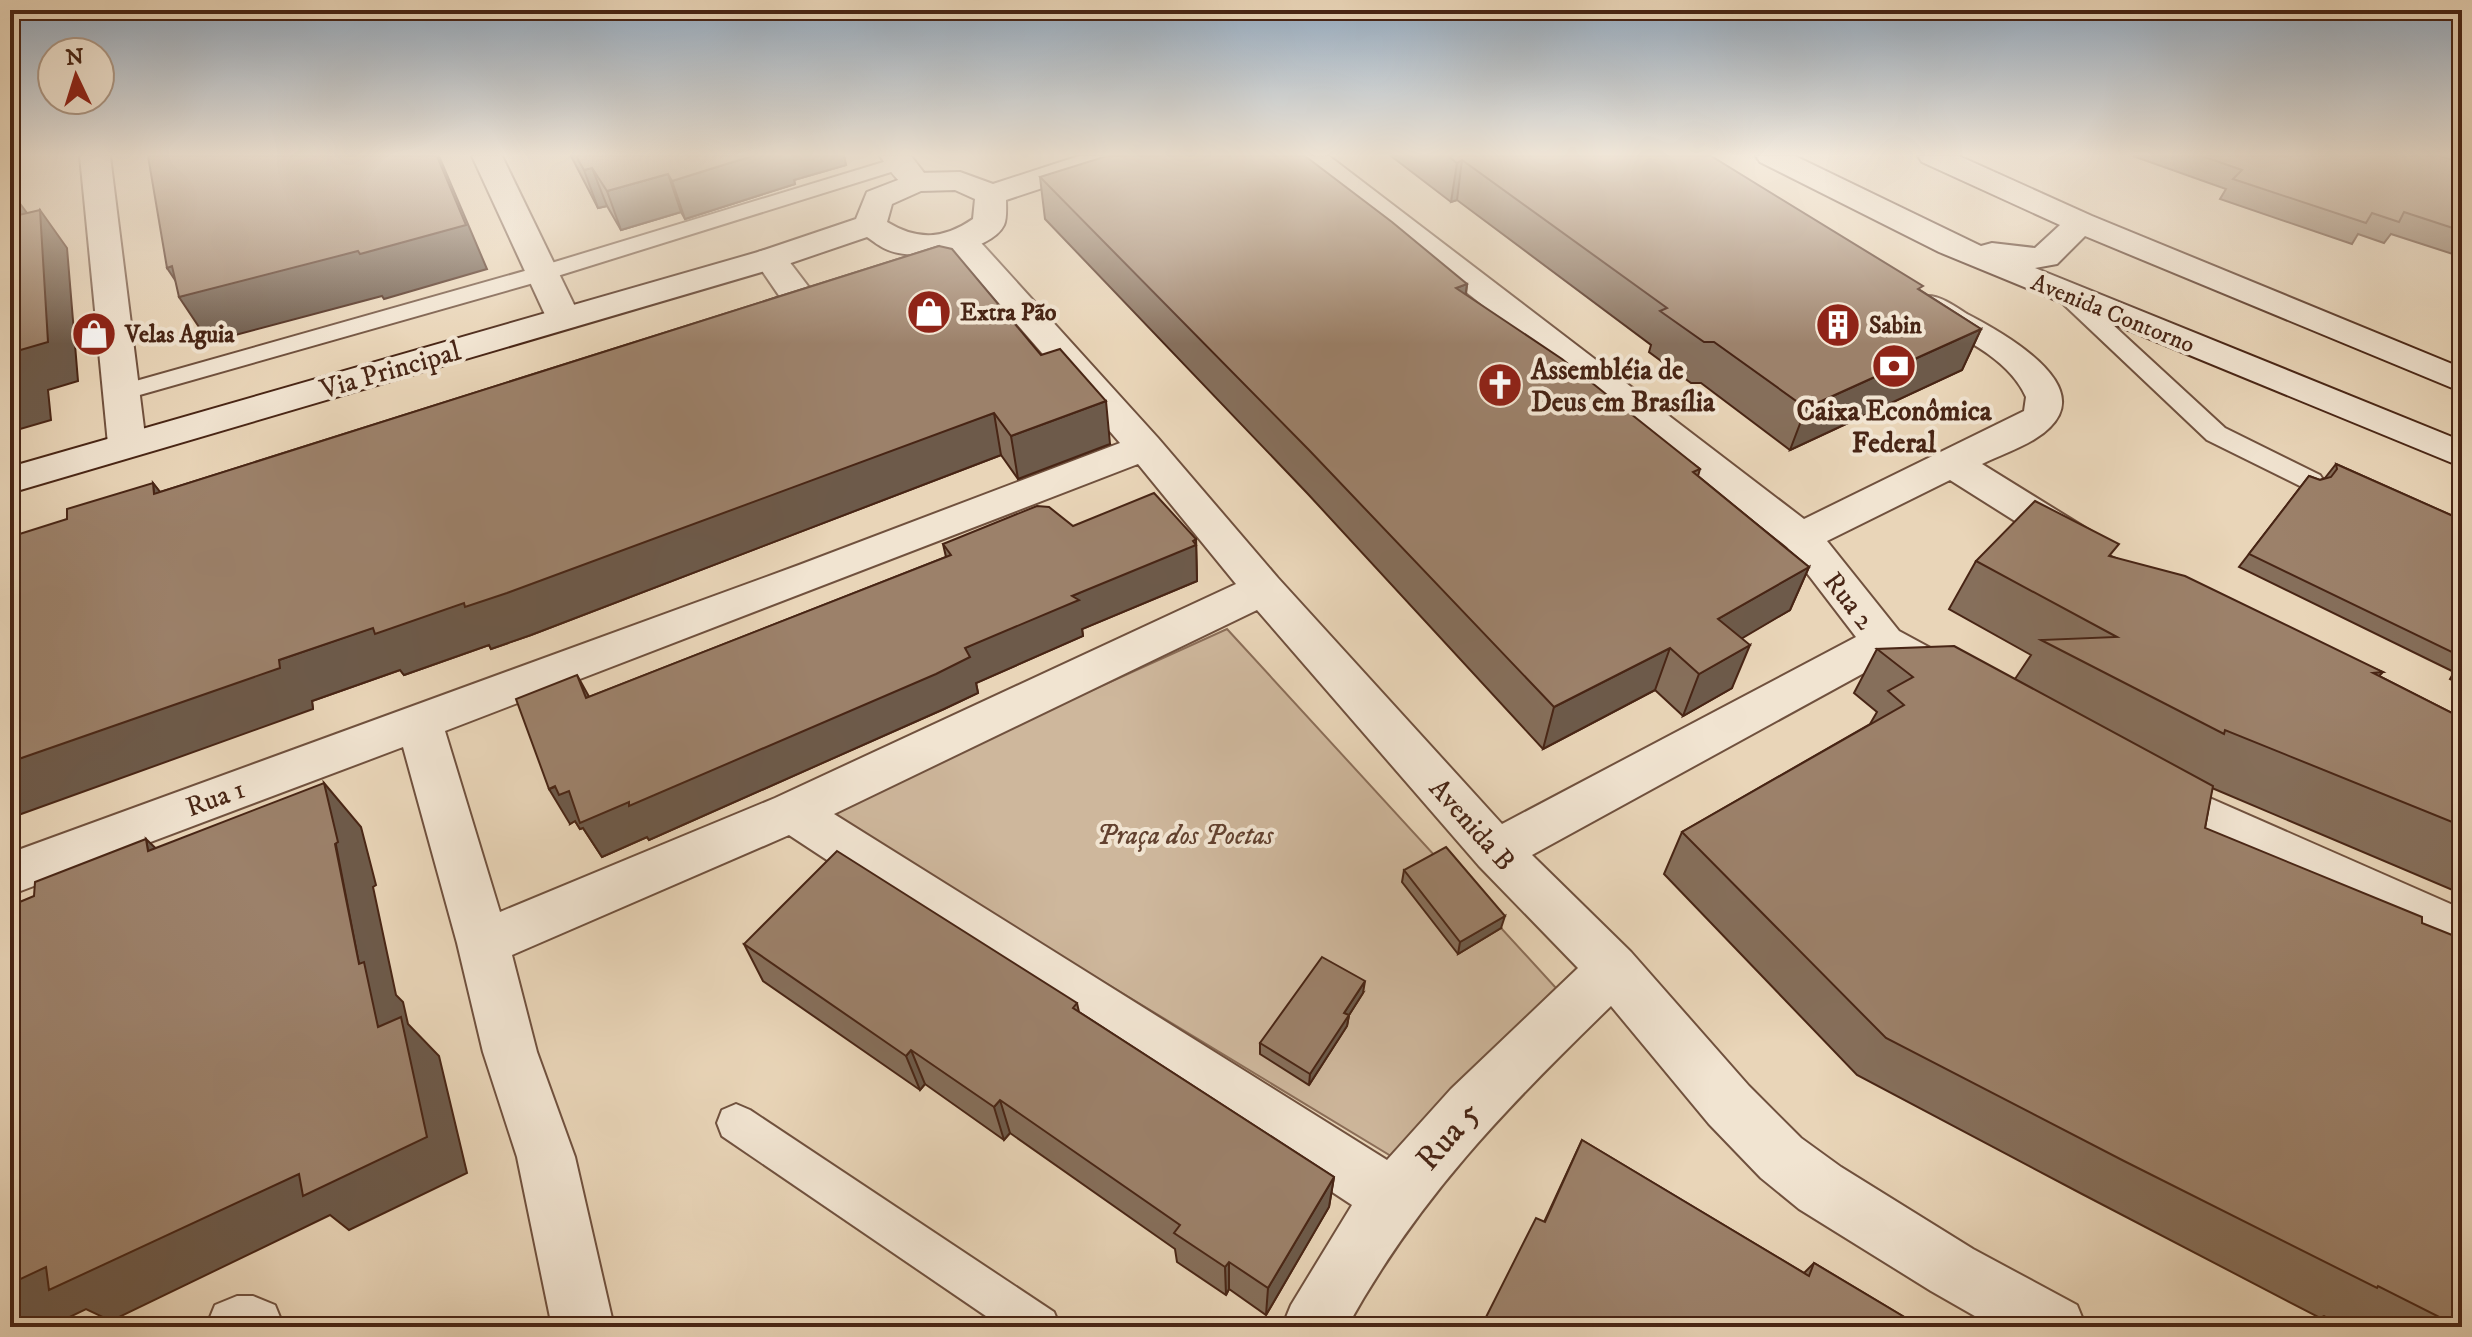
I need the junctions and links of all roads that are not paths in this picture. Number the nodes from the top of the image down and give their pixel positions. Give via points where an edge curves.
1 (102, 218) edge
2 (517, 218) edge
3 (729, 218) edge
4 (872, 218) edge
5 (989, 218) edge
6 (1390, 218) edge
7 (1896, 218) edge
8 (2071, 218) edge
9 (2081, 223) junction
10 (870, 225) junction
11 (962, 241) junction
12 (1950, 245) junction
13 (770, 259) junction
14 (543, 273) junction
15 (1898, 288) edge
16 (2066, 294) junction
17 (564, 319) junction
18 (718, 330) edge
19 (2462, 381) edge
20 (120, 393) junction
21 (127, 444) junction
22 (1145, 447) junction
23 (2462, 455) edge
24 (1950, 462) junction
25 (10, 480) edge
26 (2311, 481) edge
27 (1801, 537) junction
28 (2109, 559) edge
29 (1263, 589) junction
30 (1884, 642) junction
31 (1982, 697) edge
32 (419, 721) junction
33 (2116, 772) edge
34 (792, 812) junction
35 (1496, 851) junction
36 (10, 874) edge
37 (2462, 933) edge
38 (483, 943) junction
39 (1613, 969) junction
40 (736, 1123) dead end
41 (1394, 1198) junction
42 (237, 1327) edge
43 (253, 1327) edge
44 (583, 1327) edge
45 (1039, 1327) edge
46 (1313, 1327) edge
47 (2055, 1327) edge

1 - 20 street
2 - 14 street
3 - 14 lane
4 - 10 street
5 - 11 street
6 - 27 street, Rua 2
7 - 12 street, Avenida Contorno
8 - 9 street
9 - 12 street via 2045,257 2026,259
9 - 19 street
10 - 11 street via 898,243
10 - 13 street, Via Principal
11 - 22 street, Avenida B
12 - 16 street, Avenida Contorno
13 - 17 street, Via Principal
13 - 18 street via 797,294 797,302
14 - 17 street
14 - 20 lane
15 - 24 street via 2025,365 2038,380 2044,400 2043,412 2034,422
16 - 23 street, Avenida Contorno
16 - 26 lane via 2216,434
17 - 21 street, Via Principal
20 - 21 street
21 - 25 street, Via Principal
22 - 29 street, Avenida B
22 - 32 street, Rua 1
24 - 27 street
24 - 28 street
27 - 30 street, Rua 2
29 - 34 street
29 - 35 street, Avenida B
30 - 31 street, Rua 2
30 - 35 street
32 - 36 street, Rua 1
32 - 38 street
33 - 37 street via 2215,824
34 - 38 street
34 - 41 street
35 - 39 street, Avenida B
38 - 44 street via 510,1052 546,1157
39 - 41 street, Rua 5 via 1486,1091
39 - 47 street, Avenida B via 1781,1158 1952,1270
40 - 45 lane
41 - 46 street, Rua 5
42 - 43 street

